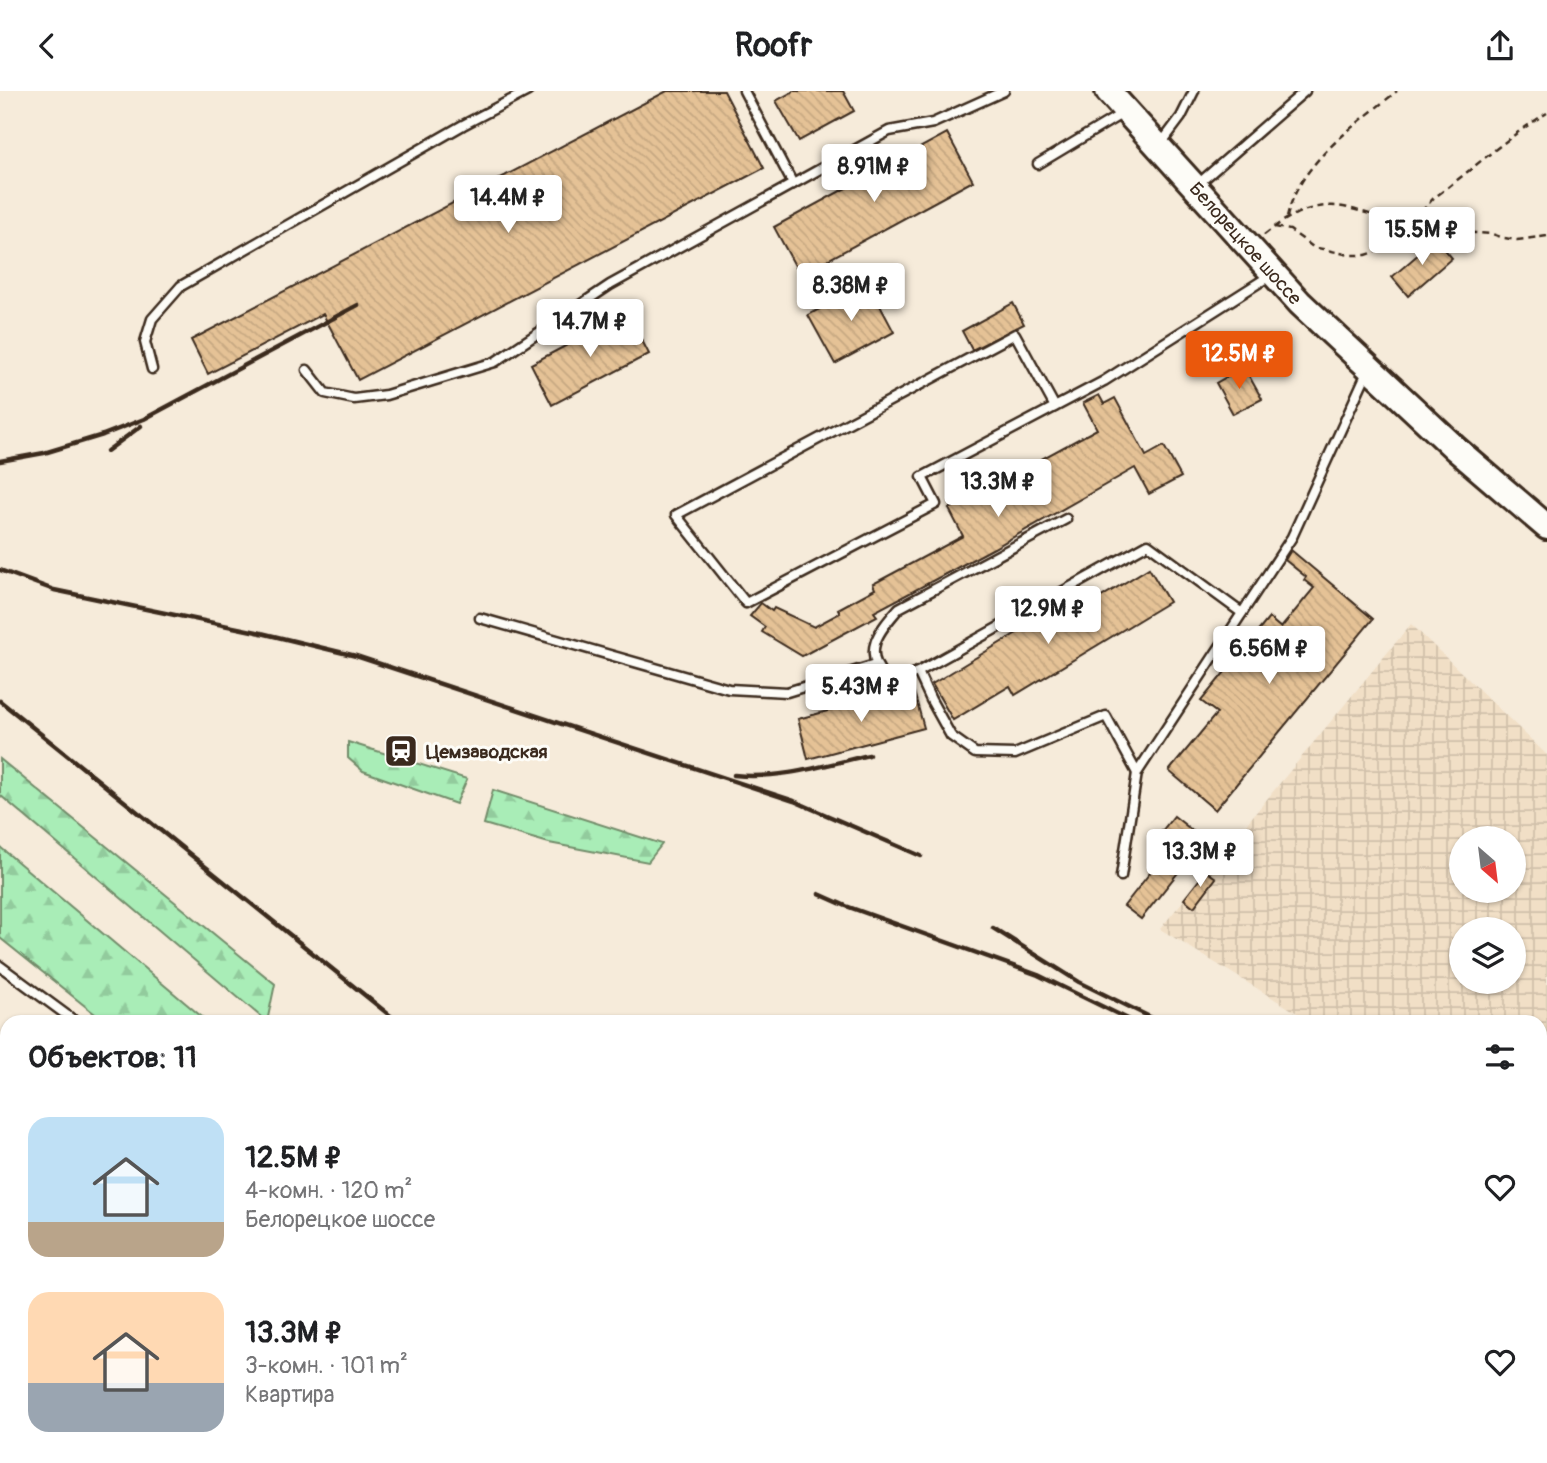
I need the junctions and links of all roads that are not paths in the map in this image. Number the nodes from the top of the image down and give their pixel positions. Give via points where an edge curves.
1 (528, 91) edge
2 (744, 91) edge
3 (1004, 91) edge
4 (1108, 91) edge
5 (1194, 91) edge
6 (1305, 91) edge
7 (1126, 111) junction
8 (1158, 147) junction
9 (1038, 164) dead end
10 (793, 184) junction
11 (1195, 187) junction
12 (1273, 274) junction
13 (1369, 367) junction
14 (152, 369) dead end
15 (307, 370) dead end
16 (1055, 407) junction
17 (1066, 519) dead end
18 (1547, 527) edge
19 (1242, 613) junction
20 (480, 618) dead end
21 (875, 665) junction
22 (918, 672) junction
23 (1137, 773) junction
24 (1121, 876) dead end
25 (0, 967) edge
26 (66, 1015) edge

1 - 14 lane via 180,286 152,319 145,342
2 - 10 lane
3 - 10 lane via 933,124 889,131
4 - 7 main road, Белорецкое шоссе
5 - 8 lane
6 - 11 lane
7 - 8 main road, Белорецкое шоссе
7 - 9 lane
8 - 11 main road, Белорецкое шоссе
10 - 15 lane via 610,285 495,362 386,395 354,399 325,393
11 - 12 main road, Белорецкое шоссе
12 - 13 main road, Белорецкое шоссе
12 - 16 lane
13 - 18 main road, Белорецкое шоссе
13 - 19 lane via 1292,537
16 - 16 lane via 922,477 936,504 746,603 676,515 1015,334
17 - 21 lane via 899,608 883,626 873,649
19 - 22 lane via 1148,544
19 - 23 lane
20 - 21 lane via 729,689 787,692
21 - 22 lane via 885,677
22 - 23 lane via 951,736 975,753 1015,754 1106,716
23 - 24 lane
25 - 26 lane

